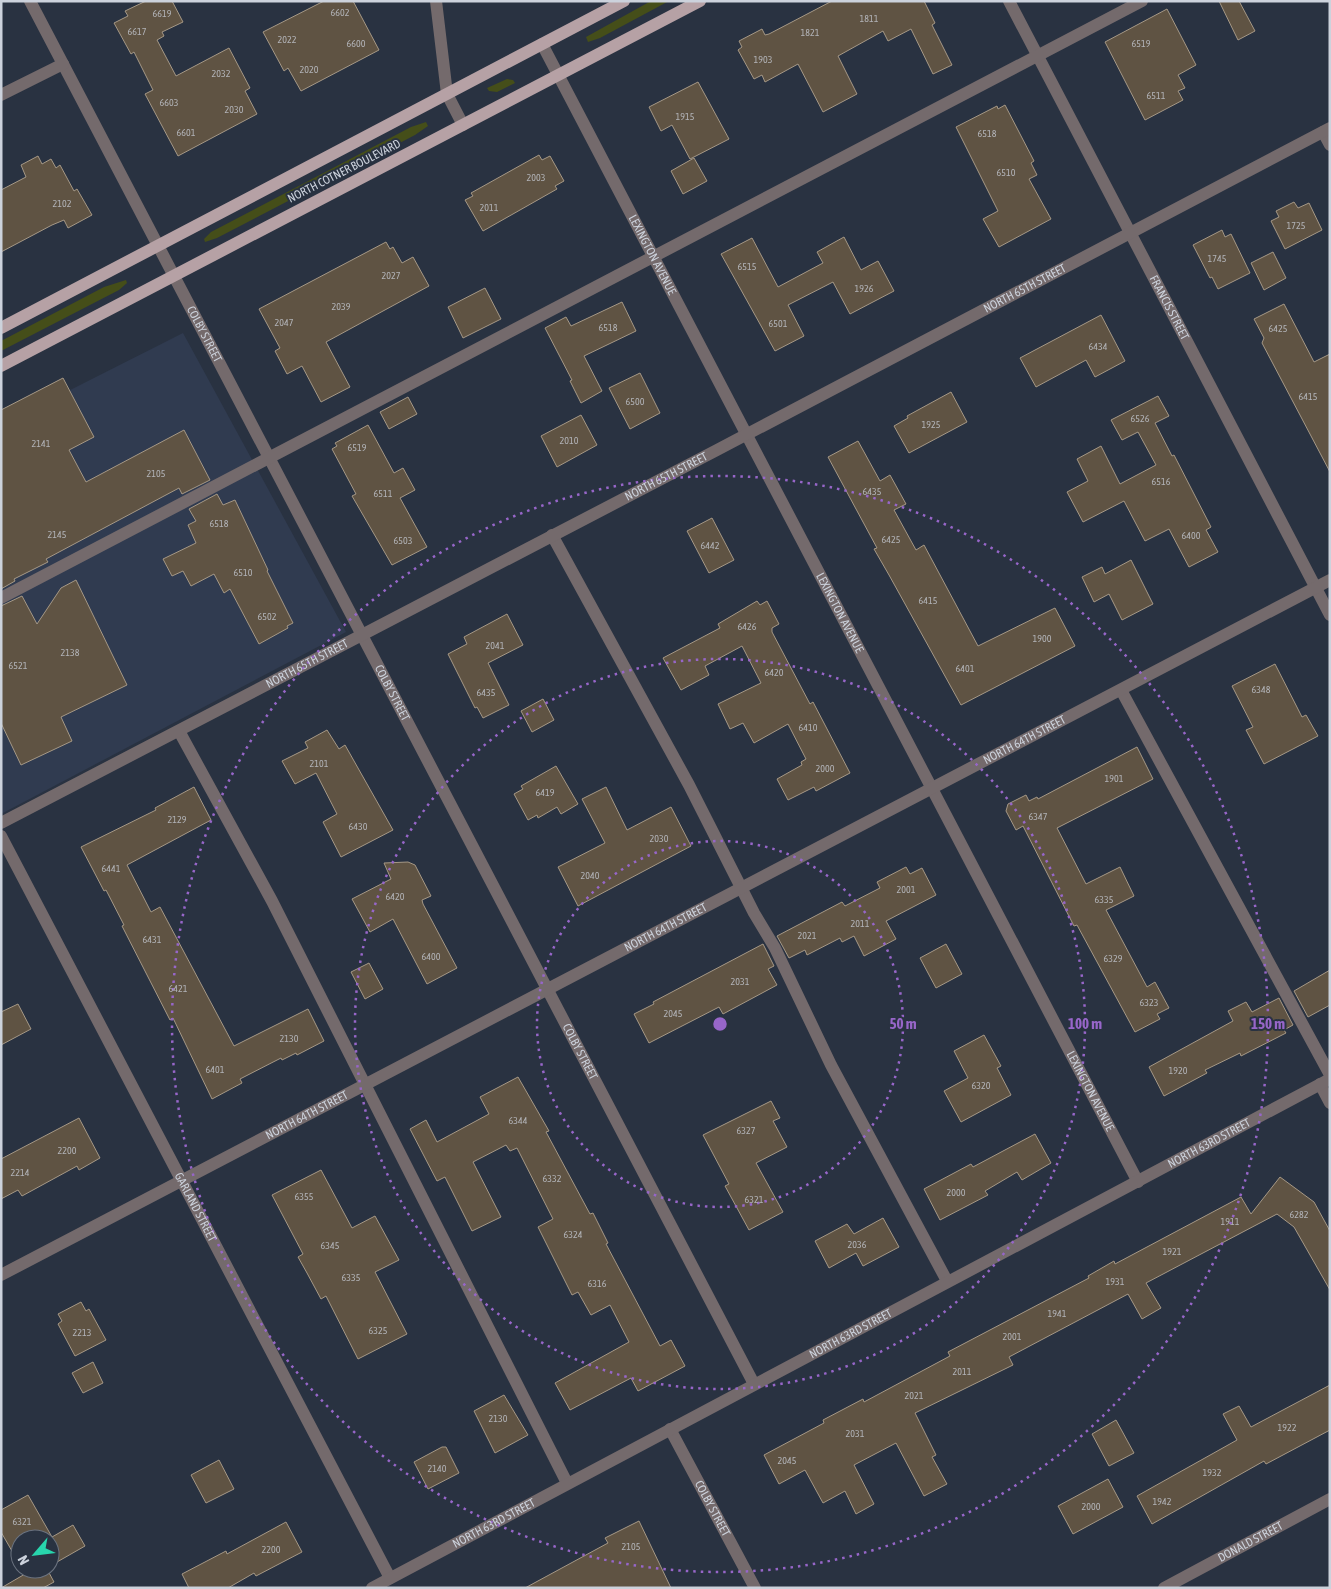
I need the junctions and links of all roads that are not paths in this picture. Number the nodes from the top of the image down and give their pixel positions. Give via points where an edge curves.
1 (30, 1) edge
2 (436, 1) edge
3 (624, 1) edge
4 (700, 1) edge
5 (1009, 1) edge
6 (1142, 1) edge
7 (542, 44) junction
8 (1038, 56) junction
9 (63, 64) junction
10 (558, 76) junction
11 (447, 94) junction
12 (1, 95) edge
13 (463, 125) junction
14 (1326, 130) edge
15 (1330, 145) edge
16 (1130, 234) junction
17 (158, 246) junction
18 (653, 257) junction
19 (174, 276) junction
20 (1, 328) edge
21 (1, 366) edge
22 (746, 434) junction
23 (269, 458) junction
24 (552, 536) junction
25 (1330, 580) edge
26 (1316, 588) junction
27 (1, 598) edge
28 (1330, 615) edge
29 (362, 635) junction
30 (1121, 690) junction
31 (179, 731) junction
32 (932, 789) junction
33 (1, 823) edge
34 (1, 836) edge
35 (741, 887) junction
36 (548, 990) junction
37 (1326, 1079) edge
38 (365, 1085) junction
39 (1330, 1103) edge
40 (182, 1180) junction
41 (1138, 1182) junction
42 (1, 1276) edge
43 (947, 1281) junction
44 (754, 1384) junction
45 (670, 1429) junction
46 (567, 1483) junction
47 (1330, 1499) edge
48 (390, 1578) junction
49 (1167, 1586) edge
50 (372, 1588) edge
51 (755, 1588) edge

1 - 9 street, COLBY STREET
2 - 11 street
3 - 7 main road, NORTH COTNER BOULEVARD
4 - 10 main road, NORTH COTNER BOULEVARD
5 - 8 street, FRANCIS STREET
6 - 8 street
7 - 10 street, LEXINGTON AVENUE
7 - 11 main road, NORTH COTNER BOULEVARD
8 - 16 street, FRANCIS STREET
8 - 18 street
9 - 12 street
9 - 17 street, COLBY STREET
10 - 13 main road, NORTH COTNER BOULEVARD
10 - 18 street, LEXINGTON AVENUE
11 - 13 street
11 - 17 main road, NORTH COTNER BOULEVARD
13 - 19 main road, NORTH COTNER BOULEVARD
14 - 15 street
14 - 16 street, NORTH 65TH STREET
16 - 22 street, NORTH 65TH STREET
16 - 26 street, FRANCIS STREET
17 - 19 street, COLBY STREET
17 - 20 main road, NORTH COTNER BOULEVARD
18 - 22 street, LEXINGTON AVENUE
18 - 23 street
19 - 21 main road, NORTH COTNER BOULEVARD
19 - 23 street, COLBY STREET
22 - 24 street, NORTH 65TH STREET
22 - 32 street, LEXINGTON AVENUE
23 - 27 street
23 - 29 street, COLBY STREET
24 - 29 street, NORTH 65TH STREET
24 - 35 street via 668,745
25 - 26 street, NORTH 64TH STREET
26 - 28 street, FRANCIS STREET
26 - 30 street, NORTH 64TH STREET
29 - 31 street, NORTH 65TH STREET
29 - 36 street, COLBY STREET
30 - 32 street, NORTH 64TH STREET
30 - 37 street
31 - 33 street, NORTH 65TH STREET
31 - 38 street via 272,902
32 - 35 street, NORTH 64TH STREET
32 - 41 street, LEXINGTON AVENUE
34 - 40 street, GARLAND STREET
35 - 36 street, NORTH 64TH STREET
35 - 43 street via 775,948 831,1065
36 - 38 street, NORTH 64TH STREET
36 - 44 street, COLBY STREET
37 - 39 street
37 - 41 street, NORTH 63RD STREET
38 - 40 street, NORTH 64TH STREET
38 - 46 street
40 - 42 street, NORTH 64TH STREET
40 - 48 street, GARLAND STREET
41 - 43 street, NORTH 63RD STREET
43 - 44 street, NORTH 63RD STREET
44 - 45 street, NORTH 63RD STREET
45 - 46 street, NORTH 63RD STREET
45 - 51 street, COLBY STREET
46 - 48 street, NORTH 63RD STREET
47 - 49 street, DONALD STREET
48 - 50 street, NORTH 63RD STREET

